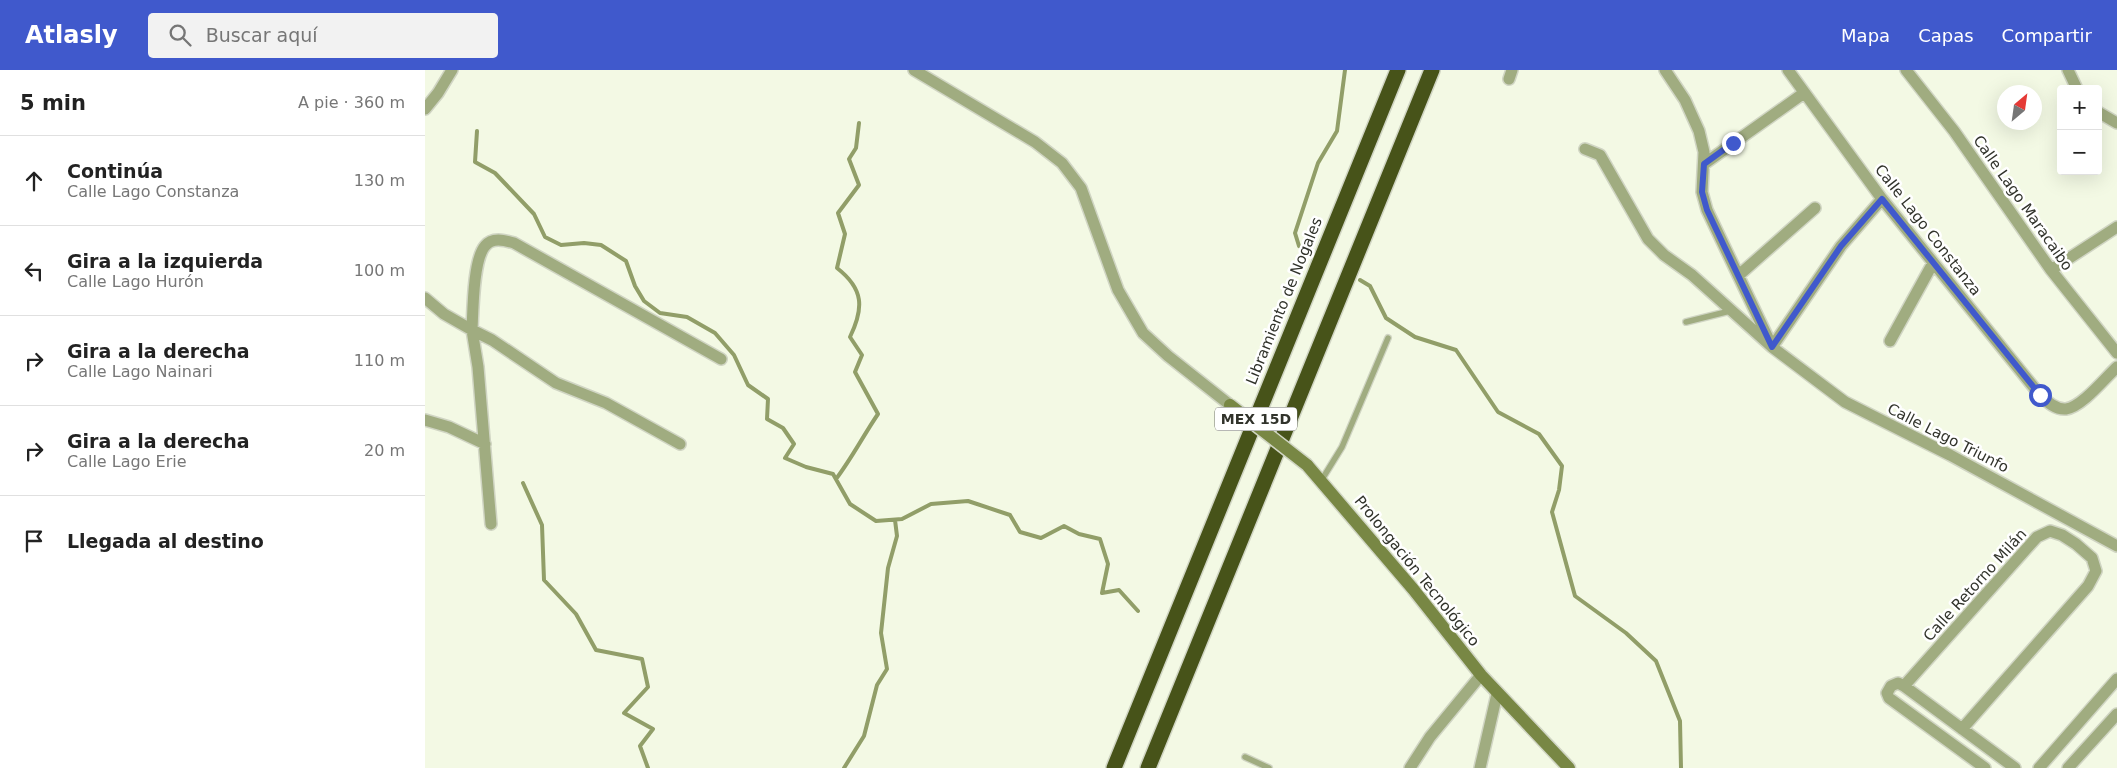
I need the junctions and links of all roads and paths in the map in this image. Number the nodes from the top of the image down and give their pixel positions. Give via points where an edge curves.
1 (451, 70) edge
2 (914, 70) edge
3 (1398, 70) edge
4 (1432, 70) edge
5 (1665, 70) edge
6 (1788, 70) edge
7 (1906, 70) edge
8 (2068, 70) edge
9 (2075, 85) edge
10 (1804, 93) junction
11 (425, 108) edge
12 (2102, 114) edge
13 (2117, 123) edge
14 (1585, 149) dead end
15 (1704, 164) junction
16 (1882, 199) junction
17 (1815, 208) dead end
18 (2117, 227) edge
19 (1933, 263) junction
20 (2051, 270) junction
21 (1739, 275) junction
22 (425, 298) edge
23 (1732, 310) junction
24 (1686, 322) dead end
25 (472, 330) junction
26 (1388, 338) dead end
27 (1891, 341) dead end
28 (1772, 347) junction
29 (2117, 353) edge
30 (721, 359) dead end
31 (2117, 367) edge
32 (1230, 405) joint
33 (425, 420) edge
34 (485, 444) junction
35 (680, 444) dead end
36 (1321, 481) junction
37 (491, 524) dead end
38 (2117, 546) edge
39 (1481, 675) junction
40 (2117, 679) edge
41 (1904, 686) junction
42 (1497, 694) junction
43 (2117, 714) edge
44 (1962, 729) junction
45 (1245, 757) dead end
46 (1114, 768) edge
47 (1148, 768) edge
48 (1269, 768) edge
49 (1409, 768) edge
50 (1480, 768) edge
51 (1569, 768) edge
52 (1985, 768) edge
53 (2015, 768) edge
54 (2039, 768) edge
55 (2068, 768) edge

1 - 11 street
2 - 32 street via 1035,142 1062,163 1081,188 1118,290 1143,333
3 - 46 highway, Libramiento de Nogales / MEX 15D
4 - 47 highway, MEX 15D
5 - 15 street via 1685,100 1699,131
6 - 10 street, Calle Lago Constanza
7 - 20 street, Calle Lago Maracaibo via 1954,131
8 - 9 street
10 - 15 street
10 - 16 street, Calle Lago Constanza
12 - 13 street
14 - 23 street, Calle Lago Triunfo via 1600,155 1648,239
15 - 21 street via 1702,192 1707,210
16 - 19 street, Calle Lago Constanza
16 - 28 street via 1841,246
17 - 21 street
18 - 20 street
19 - 27 street
19 - 31 street, Calle Lago Constanza via 2049,404 2065,410 2075,406
20 - 29 street, Calle Lago Maracaibo
21 - 28 street
22 - 25 street via 456,323
23 - 24 lane
23 - 28 street, Calle Lago Triunfo
25 - 30 street via 480,256 485,245 503,239 514,242
25 - 34 street
25 - 35 street via 556,383 606,403
26 - 36 lane via 1342,447
28 - 38 street, Calle Lago Triunfo via 1845,402
32 - 36 street, Prolongación Tecnológico, bridge via 1307,465
33 - 34 street
34 - 37 street
36 - 39 street, Prolongación Tecnológico
39 - 42 street, Prolongación Tecnológico
39 - 49 street
40 - 54 street
41 - 44 street
41 - 44 street, Calle Retorno Milán via 2037,537 2050,531 2076,544 2092,558 2096,571 2087,586
41 - 52 street via 1894,683 1887,696
42 - 50 street
42 - 51 street, Prolongación Tecnológico
43 - 55 street
44 - 53 street
45 - 48 lane

